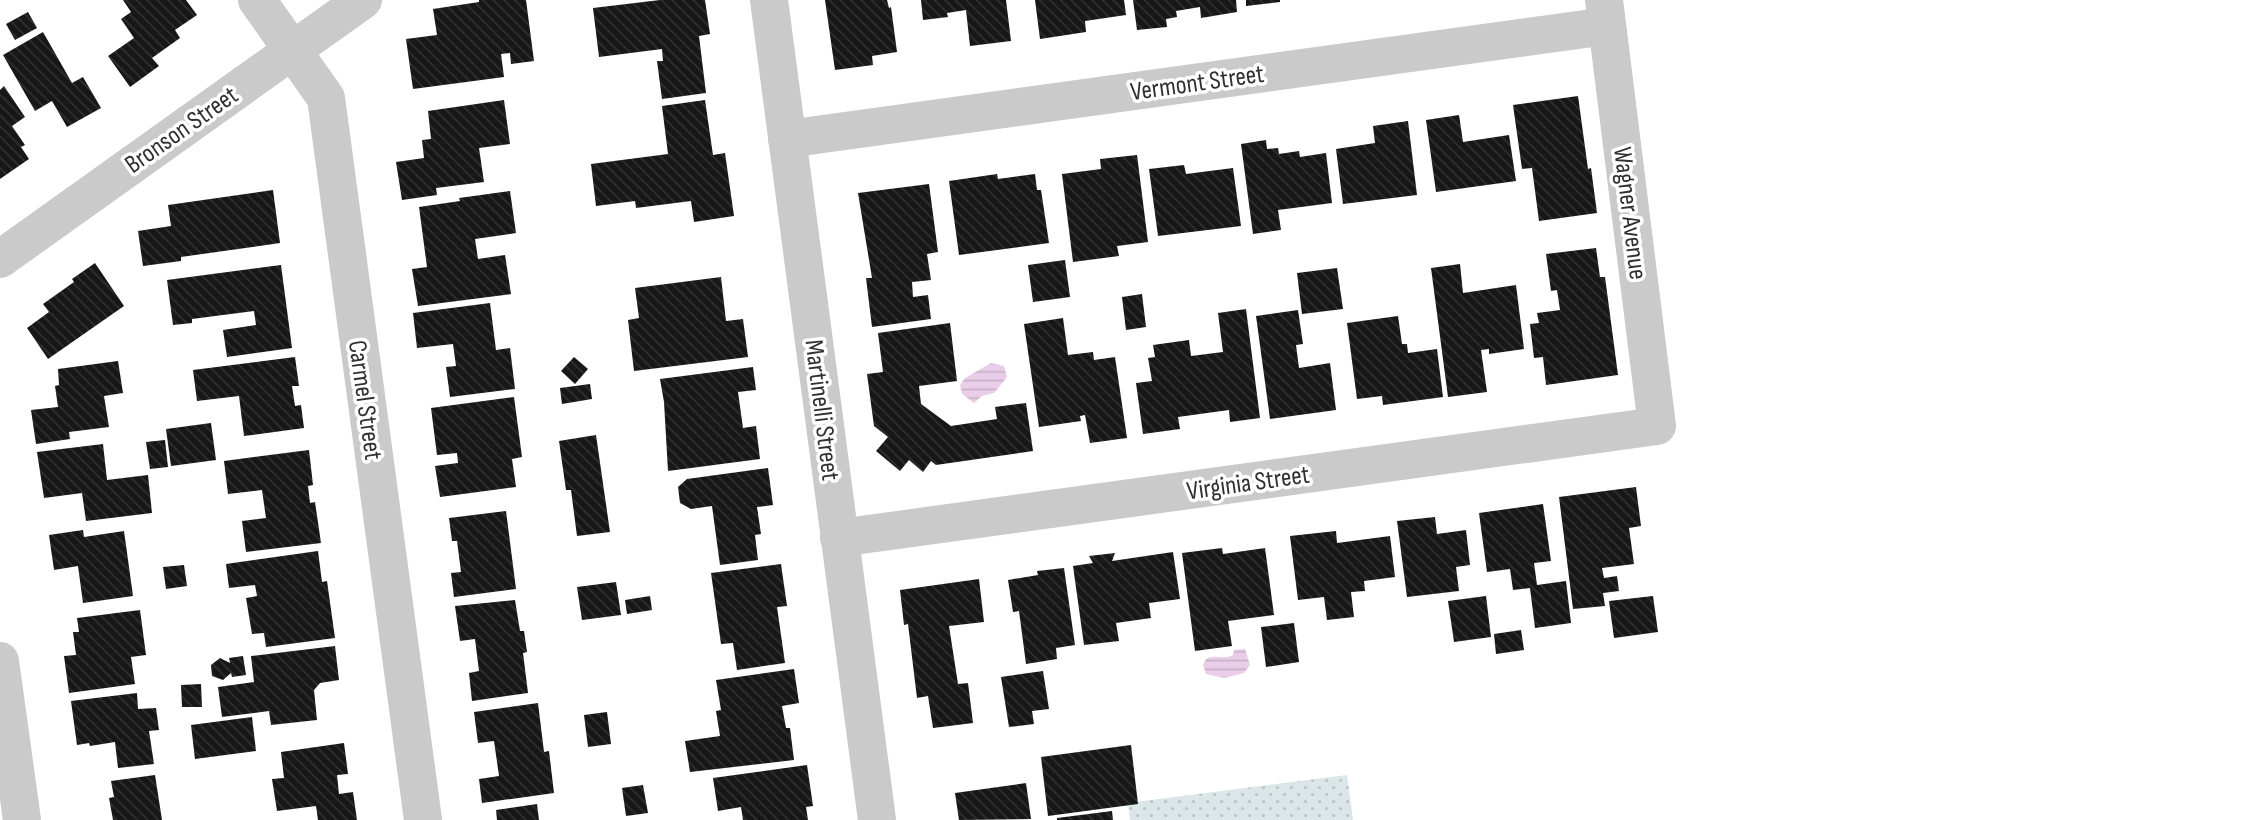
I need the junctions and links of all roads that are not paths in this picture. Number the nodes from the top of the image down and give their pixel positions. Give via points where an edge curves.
1 (257, 0) edge
2 (363, 0) edge
3 (769, 0) edge
4 (1606, 13) edge
5 (293, 50) junction
6 (787, 139) junction
7 (0, 259) edge
8 (1657, 426) joint
9 (839, 538) junction
10 (0, 661) edge
11 (22, 820) edge
12 (423, 820) edge
13 (877, 820) edge

1 - 5 street, Carmel Street
2 - 5 street, Bronson Street
3 - 6 street, Martinelli Street
4 - 6 street, Vermont Street
4 - 8 street, Wagner Avenue
5 - 7 street, Bronson Street
5 - 12 street, Carmel Street via 326,98
6 - 9 street, Martinelli Street
8 - 9 street, Virginia Street
9 - 13 street, Martinelli Street
10 - 11 street

